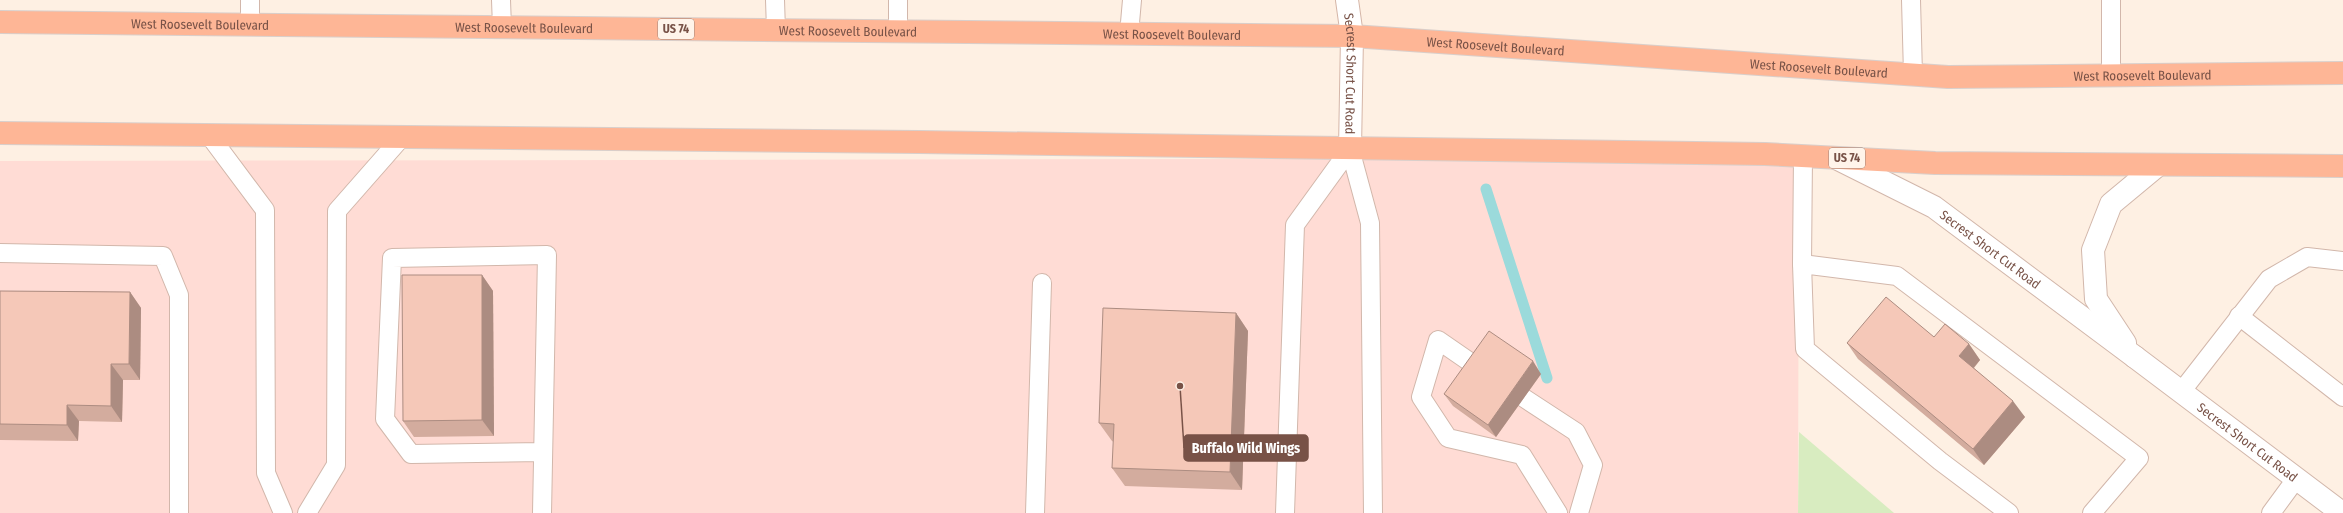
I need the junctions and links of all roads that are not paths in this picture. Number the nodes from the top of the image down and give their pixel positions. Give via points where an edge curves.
1 (250, 0) edge
2 (501, 0) edge
3 (775, 0) edge
4 (898, 0) edge
5 (1132, 0) edge
6 (1347, 0) edge
7 (1911, 0) edge
8 (2111, 0) edge
9 (0, 22) edge
10 (250, 24) junction
11 (502, 27) junction
12 (776, 30) junction
13 (898, 32) junction
14 (1130, 34) junction
15 (1352, 36) junction
16 (2343, 73) edge
17 (1913, 74) junction
18 (2111, 75) junction
19 (0, 133) edge
20 (209, 135) junction
21 (402, 137) junction
22 (1350, 149) junction
23 (1803, 156) junction
24 (1836, 158) junction
25 (2158, 165) junction
26 (2343, 166) edge
27 (0, 253) edge
28 (2343, 261) edge
29 (1802, 264) junction
30 (1042, 283) dead end
31 (2239, 316) junction
32 (2135, 357) junction
33 (1480, 369) edge
34 (2181, 392) junction
35 (2343, 397) edge
36 (1524, 398) dead end
37 (543, 452) junction
38 (2296, 479) junction
39 (180, 513) edge
40 (283, 513) edge
41 (307, 513) edge
42 (542, 513) edge
43 (1035, 513) edge
44 (1285, 513) edge
45 (1373, 513) edge
46 (1558, 513) edge
47 (1579, 513) edge
48 (2009, 513) edge
49 (2092, 513) edge
50 (2271, 513) edge
51 (2342, 513) edge

1 - 10 lane
2 - 11 lane
3 - 12 lane
4 - 13 lane
5 - 14 lane
6 - 15 street, Secrest Short Cut Road
7 - 17 lane
8 - 18 lane
9 - 10 highway, West Roosevelt Boulevard / US 74
10 - 11 highway, West Roosevelt Boulevard / US 74
11 - 12 highway, West Roosevelt Boulevard / US 74
12 - 13 highway, West Roosevelt Boulevard / US 74
13 - 14 highway, West Roosevelt Boulevard / US 74
14 - 15 highway, West Roosevelt Boulevard / US 74
15 - 17 highway, West Roosevelt Boulevard / US 74
15 - 22 street, Secrest Short Cut Road
16 - 18 highway, West Roosevelt Boulevard / US 74
17 - 18 highway, West Roosevelt Boulevard / US 74 via 1948,77
19 - 20 highway, US 74
20 - 21 highway, US 74
20 - 40 lane via 265,210 266,473
21 - 22 highway, US 74
21 - 41 lane via 337,211 336,465
22 - 23 highway, US 74
22 - 44 lane via 1295,225
22 - 45 lane via 1370,223
23 - 24 highway, US 74
23 - 29 lane
24 - 25 highway, US 74 via 1935,163
24 - 32 street, Secrest Short Cut Road via 1934,207
25 - 26 highway, US 74
25 - 32 street, Secrest Short Cut Road via 2111,204 2093,250 2096,300
27 - 39 lane via 162,256 179,295
28 - 31 lane via 2307,257 2268,279
29 - 48 lane via 1805,349 1940,462
29 - 49 lane via 1897,276 2139,458
30 - 43 lane
31 - 34 lane
31 - 35 lane
32 - 34 street, Secrest Short Cut Road
33 - 46 lane via 1438,340 1421,397 1448,438 1522,455
34 - 38 street, Secrest Short Cut Road
36 - 47 lane via 1576,432 1593,465
37 - 37 lane via 411,454 385,419 392,258 547,255
37 - 42 lane
38 - 50 lane
38 - 51 street, Secrest Short Cut Road

